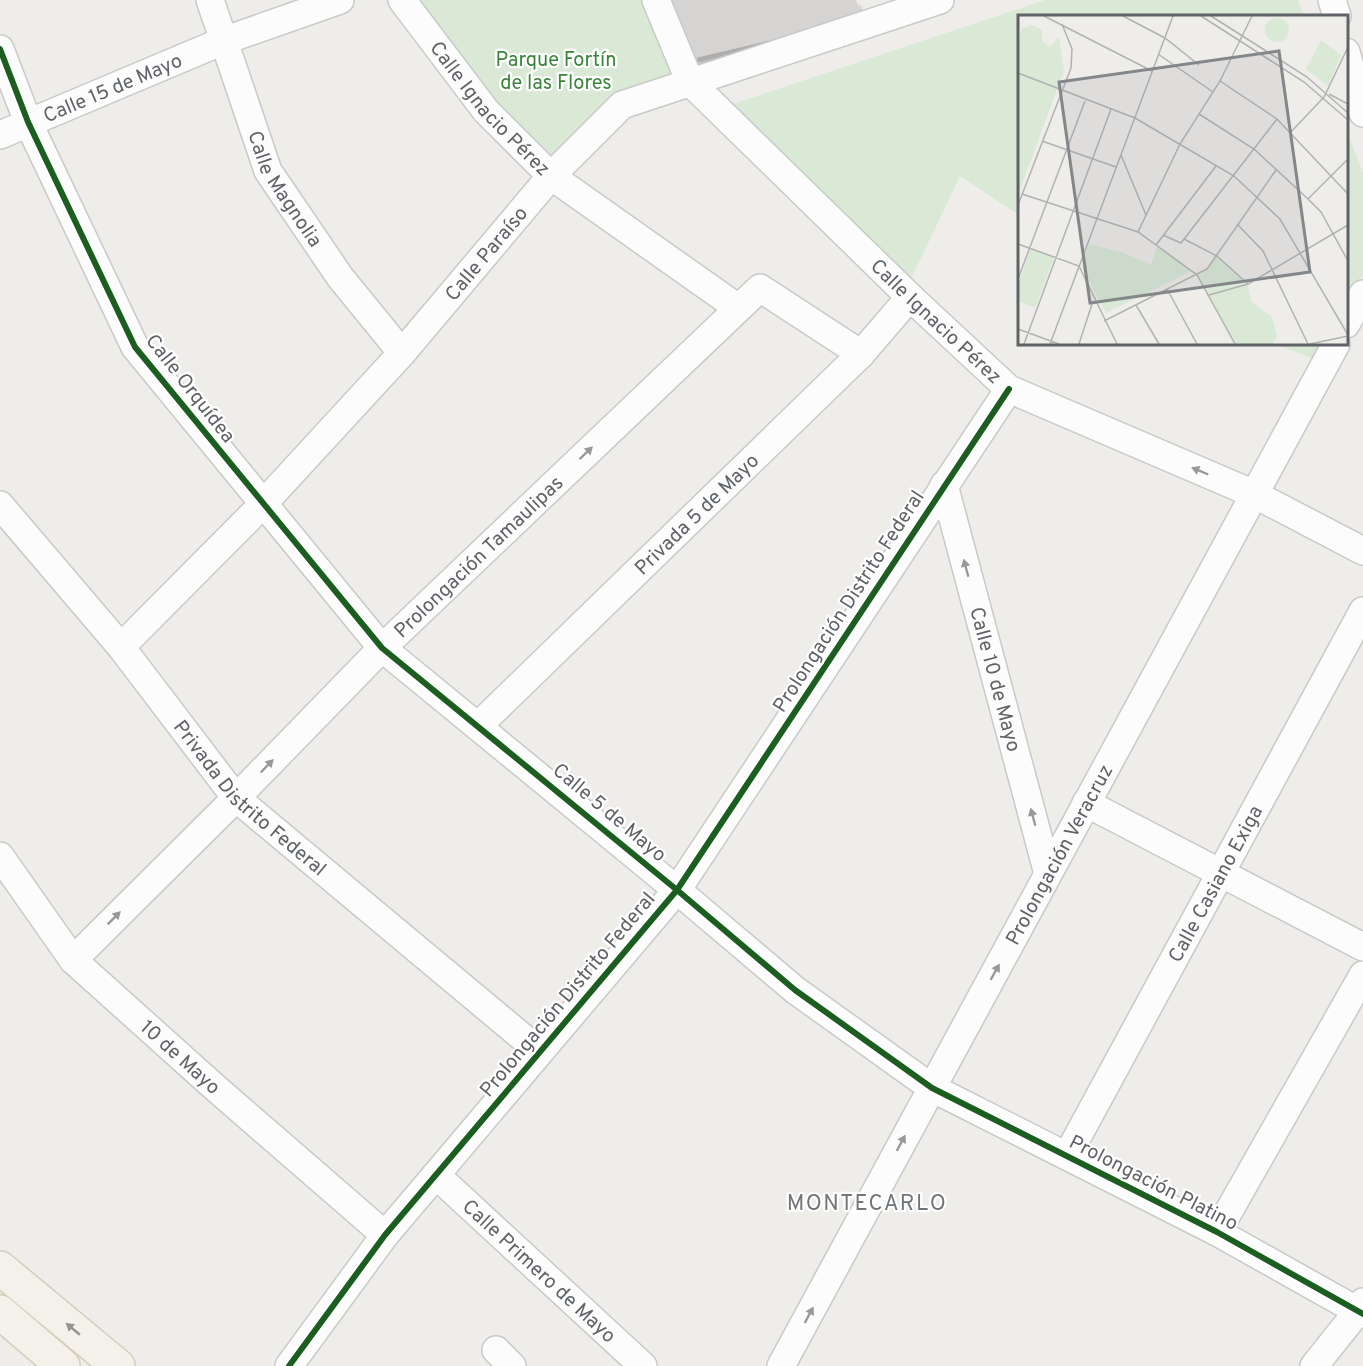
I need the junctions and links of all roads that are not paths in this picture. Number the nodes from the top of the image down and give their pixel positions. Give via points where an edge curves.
1 (210, 0) edge
2 (340, 0) edge
3 (402, 0) edge
4 (656, 0) edge
5 (940, 0) edge
6 (881, 10) edge
7 (223, 41) junction
8 (0, 49) edge
9 (1348, 56) edge
10 (690, 82) junction
11 (1363, 113) edge
12 (28, 122) junction
13 (0, 135) edge
14 (551, 176) junction
15 (1363, 294) edge
16 (910, 297) junction
17 (738, 308) junction
18 (1348, 322) edge
19 (1335, 345) edge
20 (402, 353) junction
21 (861, 354) junction
22 (1010, 389) junction
23 (944, 485) junction
24 (1254, 494) junction
25 (263, 504) junction
26 (0, 505) edge
27 (1363, 551) edge
28 (1363, 611) edge
29 (121, 648) junction
30 (382, 648) junction
31 (479, 725) junction
32 (236, 798) junction
33 (1086, 803) junction
34 (1, 859) edge
35 (1221, 873) junction
36 (1048, 874) junction
37 (677, 890) junction
38 (1363, 947) edge
39 (73, 960) junction
40 (1363, 975) edge
41 (539, 1051) junction
42 (932, 1088) junction
43 (1067, 1156) junction
44 (436, 1175) junction
45 (1217, 1232) junction
46 (385, 1235) junction
47 (0, 1268) edge
48 (1361, 1309) edge
49 (0, 1312) edge
50 (792, 1362) edge
51 (63, 1366) edge
52 (118, 1366) edge
53 (289, 1366) edge
54 (643, 1366) edge
55 (1314, 1366) edge

1 - 7 street, Calle Magnolia
2 - 7 street, Calle 15 de Mayo
3 - 14 street, Calle Ignacio Pérez via 486,111
4 - 10 street
5 - 6 street, Calle Paraíso
6 - 10 street, Calle Paraíso
7 - 12 street, Calle 15 de Mayo
7 - 20 street, Calle Magnolia via 268,171 340,277
8 - 12 street, Calle Orquídea
9 - 11 street
10 - 14 street, Calle Paraíso via 622,105
10 - 16 street, Calle Ignacio Pérez
12 - 13 street, Calle 15 de Mayo
12 - 25 street, Calle Orquídea via 135,347
14 - 17 street, Calle Ignacio Pérez
14 - 20 street, Calle Paraíso
15 - 18 street
16 - 21 street, Privada 5 de Mayo
16 - 22 street, Calle Ignacio Pérez
17 - 21 street, Prolongación Tamaulipas via 760,288
30 -> 17 street, Prolongación Tamaulipas
19 - 24 street, Prolongación Veracruz
20 - 25 street, Calle Paraíso
21 - 31 street, Privada 5 de Mayo
22 - 23 street, Prolongación Distrito Federal
24 -> 22 street, Calle Ignacio Pérez
36 -> 23 street, Calle 10 de Mayo
23 - 37 street, Prolongación Distrito Federal
24 - 27 street, Calle Ignacio Pérez
24 - 33 street, Prolongación Veracruz
25 - 29 street, Calle Paraíso
25 - 30 street, Calle Orquídea
26 - 29 street, Privada Distrito Federal
28 - 35 street, Calle Casiano Exiga
29 - 32 street, Privada Distrito Federal
30 - 31 street, Calle 5 de Mayo
32 -> 30 street, Prolongación Tamaulipas
31 - 37 street, Calle 5 de Mayo
39 -> 32 street, Prolongación Tamaulipas
32 - 41 street, Privada Distrito Federal
33 - 35 street
33 - 36 street, Prolongación Veracruz
34 - 39 street, 10 de Mayo
35 - 38 street
35 - 43 street, Calle Casiano Exiga
42 -> 36 street, Prolongación Veracruz
37 - 41 street, Prolongación Distrito Federal
37 - 42 street, Calle 5 de Mayo via 795,990
39 - 46 street, 10 de Mayo
40 - 45 street
41 - 44 street, Prolongación Distrito Federal
42 - 43 street, Prolongación Platino
50 -> 42 street, Prolongación Veracruz
43 - 45 street, Prolongación Platino
44 - 46 street, Prolongación Distrito Federal
44 - 54 street, Calle Primero de Mayo
45 - 48 street, Prolongación Platino
46 - 53 street, Prolongación Distrito Federal
52 -> 47 main road
48 - 55 street
49 - 51 main road

